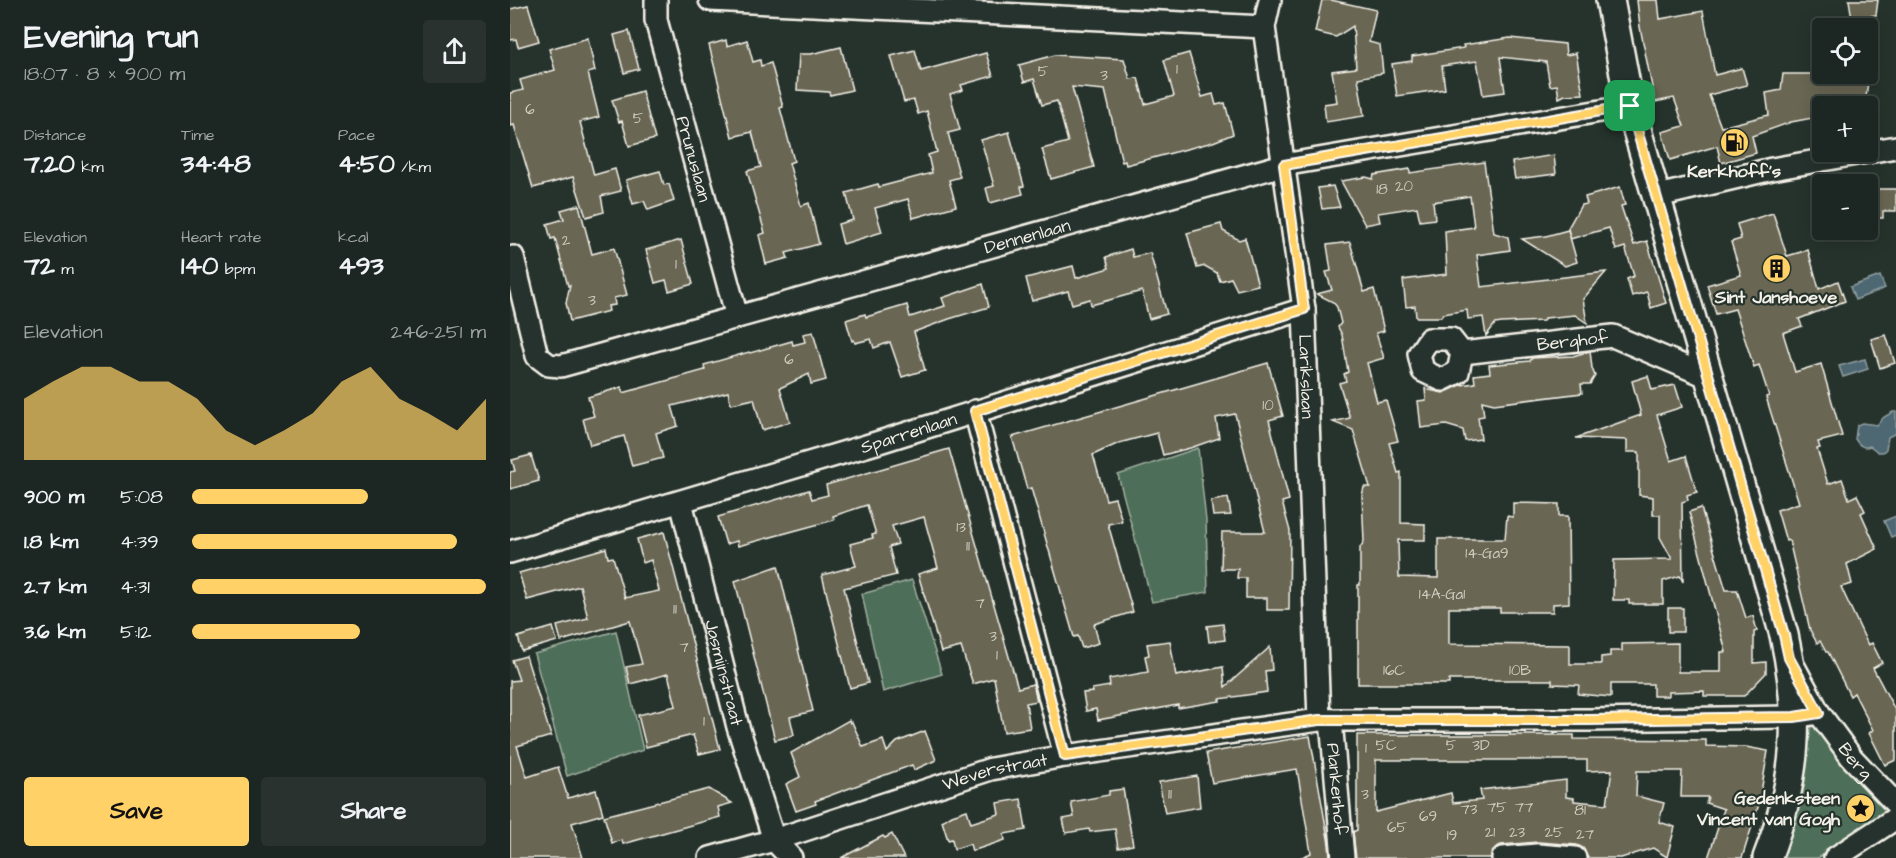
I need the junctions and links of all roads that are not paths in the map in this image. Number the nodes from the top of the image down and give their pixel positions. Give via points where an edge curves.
1 (656, 0) edge
2 (710, 0) edge
3 (1270, 0) edge
4 (1610, 0) edge
5 (1264, 27) junction
6 (1630, 106) junction
7 (1896, 144) edge
8 (1284, 165) junction
9 (1658, 196) junction
10 (511, 254) edge
11 (1304, 309) junction
12 (737, 317) junction
13 (1462, 353) dead end
14 (1709, 377) junction
15 (975, 411) junction
16 (681, 502) junction
17 (510, 552) edge
18 (1807, 715) junction
19 (1325, 720) junction
20 (1065, 756) junction
21 (1896, 804) edge
22 (1896, 818) edge
23 (774, 840) junction
24 (710, 858) edge
25 (791, 858) edge
26 (1343, 858) edge
27 (1503, 858) edge
28 (1575, 858) edge
29 (1767, 858) edge
30 (1835, 858) edge

1 - 12 street, Prunuslaan via 656,20
2 - 5 street
3 - 5 street, Larikslaan
4 - 6 street
5 - 8 street, Larikslaan
6 - 8 street, Dennenlaan
6 - 9 street
7 - 9 street
8 - 11 street, Larikslaan
8 - 12 street, Dennenlaan
9 - 14 street
10 - 12 street, Dennenlaan via 537,356 549,365 561,366
11 - 15 street, Sparrenlaan
11 - 19 street, Larikslaan
13 - 14 street, Berghof via 1613,336
14 - 18 street via 1784,635 1793,685
15 - 16 street, Sparrenlaan
15 - 20 street
16 - 17 street, Sparrenlaan
16 - 23 street, Jasmijnstraat via 738,727
18 - 19 street, Weverstraat
18 - 21 street, Berg
18 - 29 street
19 - 20 street, Weverstraat
19 - 26 street, Plankenhof
20 - 23 street, Weverstraat via 991,769
22 - 30 street
23 - 24 street, Weverstraat
23 - 25 street
27 - 28 street

